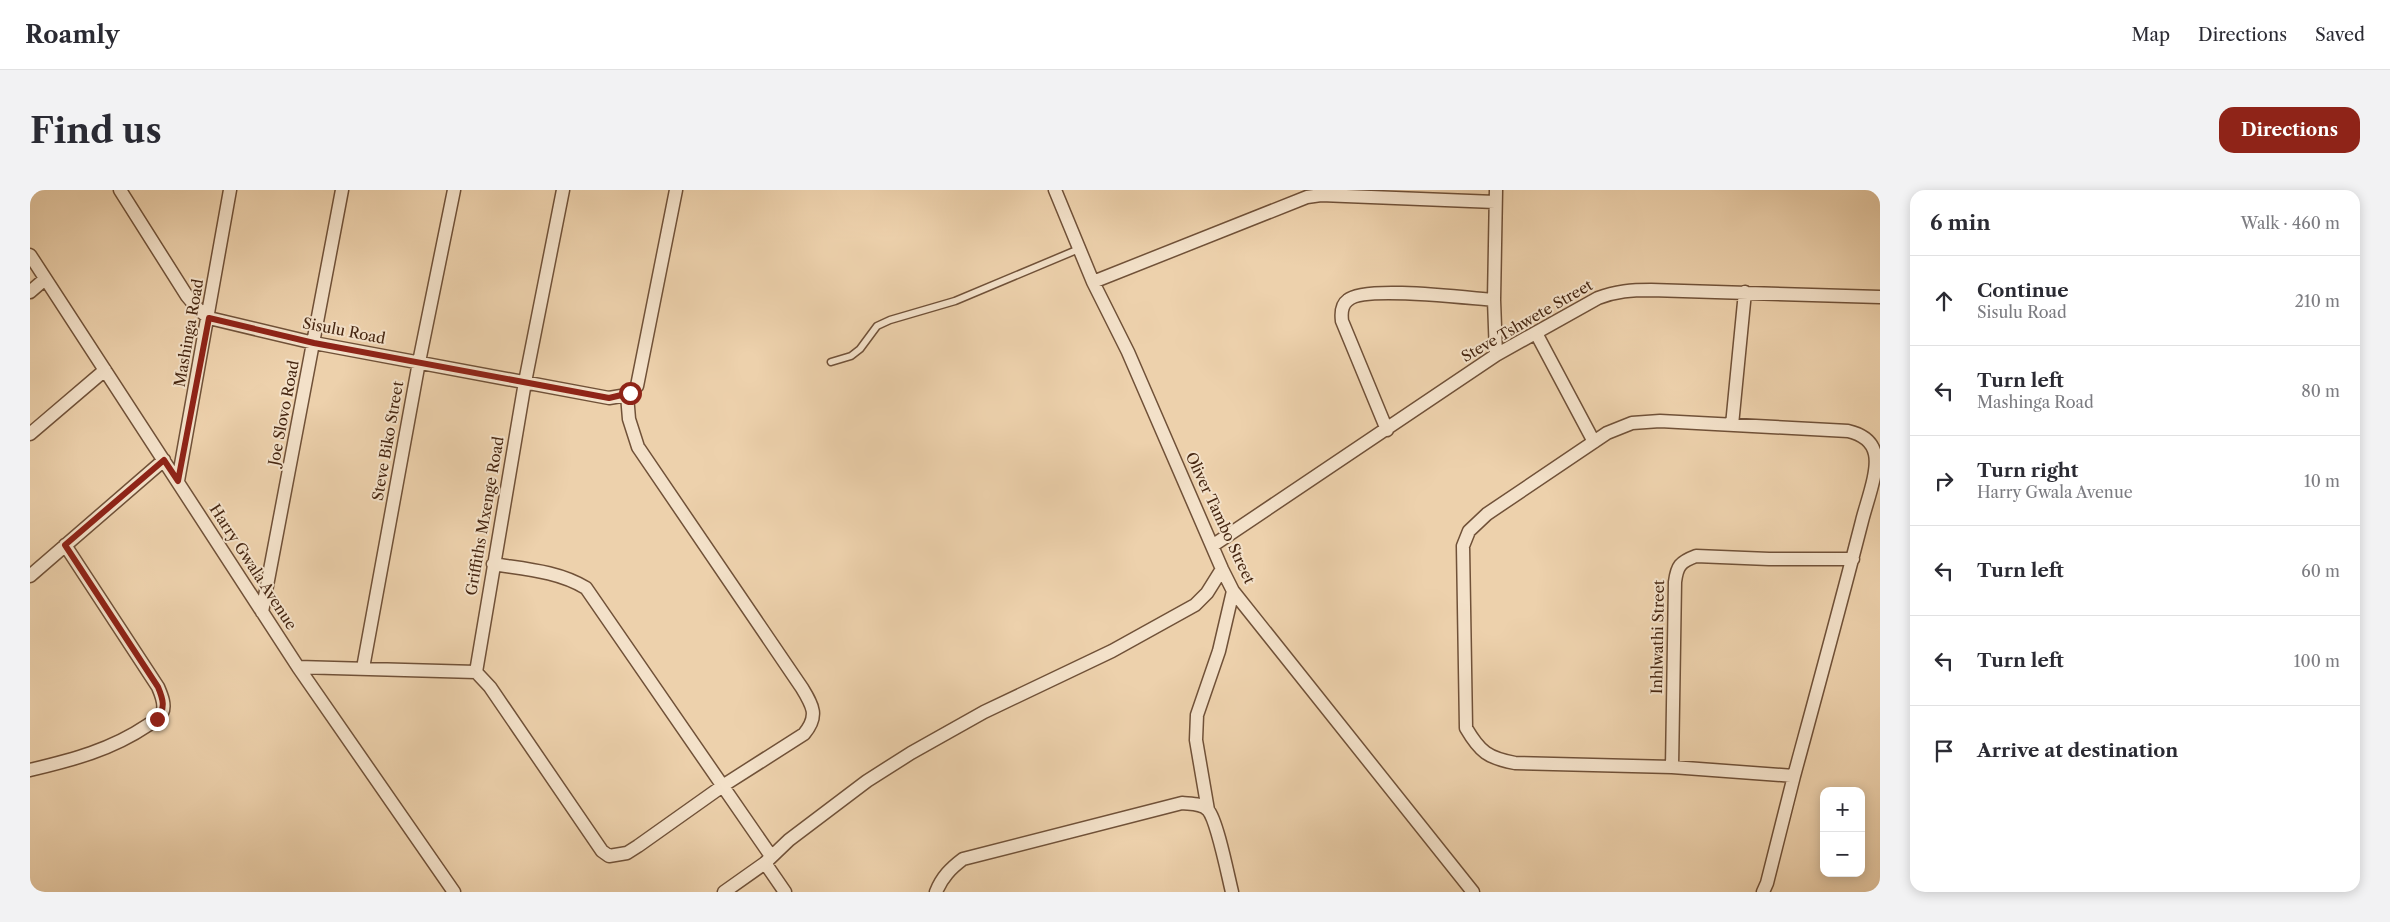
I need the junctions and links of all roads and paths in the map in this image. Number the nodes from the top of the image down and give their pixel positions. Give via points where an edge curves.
1 (120, 190) edge
2 (230, 190) edge
3 (342, 190) edge
4 (454, 190) edge
5 (563, 190) edge
6 (676, 190) edge
7 (1058, 191) edge
8 (1496, 196) edge
9 (1080, 249) junction
10 (30, 255) edge
11 (45, 279) junction
12 (1093, 282) junction
13 (30, 292) edge
14 (1745, 292) junction
15 (1880, 297) edge
16 (1494, 300) junction
17 (209, 318) junction
18 (1536, 333) junction
19 (314, 343) junction
20 (1496, 355) junction
21 (419, 362) junction
22 (832, 362) dead end
23 (105, 370) junction
24 (525, 382) junction
25 (627, 395) junction
26 (1732, 425) junction
27 (1388, 430) junction
28 (30, 434) edge
29 (1594, 442) junction
30 (164, 460) junction
31 (178, 481) junction
32 (65, 545) junction
33 (1212, 546) junction
34 (1853, 559) junction
35 (493, 564) junction
36 (1222, 569) junction
37 (30, 576) edge
38 (1233, 591) junction
39 (262, 612) junction
40 (298, 667) junction
41 (363, 668) junction
42 (476, 672) junction
43 (1672, 766) junction
44 (30, 770) edge
45 (1794, 776) junction
46 (724, 786) junction
47 (1208, 810) junction
48 (768, 860) junction
49 (454, 892) edge
50 (724, 892) edge
51 (785, 892) edge
52 (936, 892) edge
53 (1232, 892) edge
54 (1473, 892) edge
55 (1763, 892) edge

1 - 17 street via 187,296
2 - 17 street, Mashinga Road
3 - 19 street, Joe Slovo Road
4 - 21 street, Steve Biko Street
5 - 24 street, Griffiths Mxenge Road
6 - 25 street via 637,386
7 - 9 street, Oliver Tambo Street
8 - 12 street via 1307,197
8 - 16 street
9 - 12 street, Oliver Tambo Street
9 - 22 lane via 956,301 890,320 877,326 851,356
10 - 11 street, Harry Gwala Avenue
11 - 13 street
11 - 23 street, Harry Gwala Avenue
12 - 33 street, Oliver Tambo Street via 1128,352
14 - 15 street, Steve Tshwete Street
14 - 18 street, Steve Tshwete Street via 1625,290 1598,298
14 - 26 street
16 - 20 street
16 - 27 street via 1381,292 1357,294 1343,306 1342,321
17 - 19 street, Sisulu Road
17 - 31 street, Mashinga Road
18 - 20 street, Steve Tshwete Street
18 - 29 street
19 - 21 street, Sisulu Road
19 - 39 street, Joe Slovo Road
20 - 27 street, Steve Tshwete Street
21 - 24 street, Sisulu Road
21 - 41 street, Steve Biko Street
23 - 28 street
23 - 30 street, Harry Gwala Avenue
24 - 25 street, Sisulu Road via 609,398
24 - 35 street, Griffiths Mxenge Road
25 - 46 street via 632,434 642,454 802,688 814,714 804,734
26 - 29 street via 1660,421 1632,423
26 - 34 street via 1848,431 1860,434 1870,442 1876,455 1874,472
27 - 33 street, Steve Tshwete Street
29 - 43 street via 1487,514 1468,531 1463,546 1466,728 1477,746 1494,759
30 - 31 street, Harry Gwala Avenue
30 - 32 street
31 - 39 street, Harry Gwala Avenue
32 - 37 street
32 - 44 street via 158,687 162,713 137,733 108,748
33 - 36 street, Oliver Tambo Street
34 - 43 street, Inhlwathi Street via 1696,556 1677,568
34 - 45 street
35 - 42 street, Griffiths Mxenge Road
35 - 46 street via 556,575 586,588
36 - 38 street, Oliver Tambo Street
36 - 48 street via 1195,605 1112,651 984,712 911,753 867,780
38 - 47 street via 1219,650 1197,715 1196,740
38 - 54 street, Oliver Tambo Street
39 - 40 street, Harry Gwala Avenue
40 - 41 street
40 - 49 street, Harry Gwala Avenue
41 - 42 street
42 - 46 street via 490,687 602,851 609,856 626,853
43 - 45 street
45 - 55 street
46 - 48 street
47 - 52 street via 1197,804 1182,803 964,859 952,867
47 - 53 street
48 - 50 street
48 - 51 street

